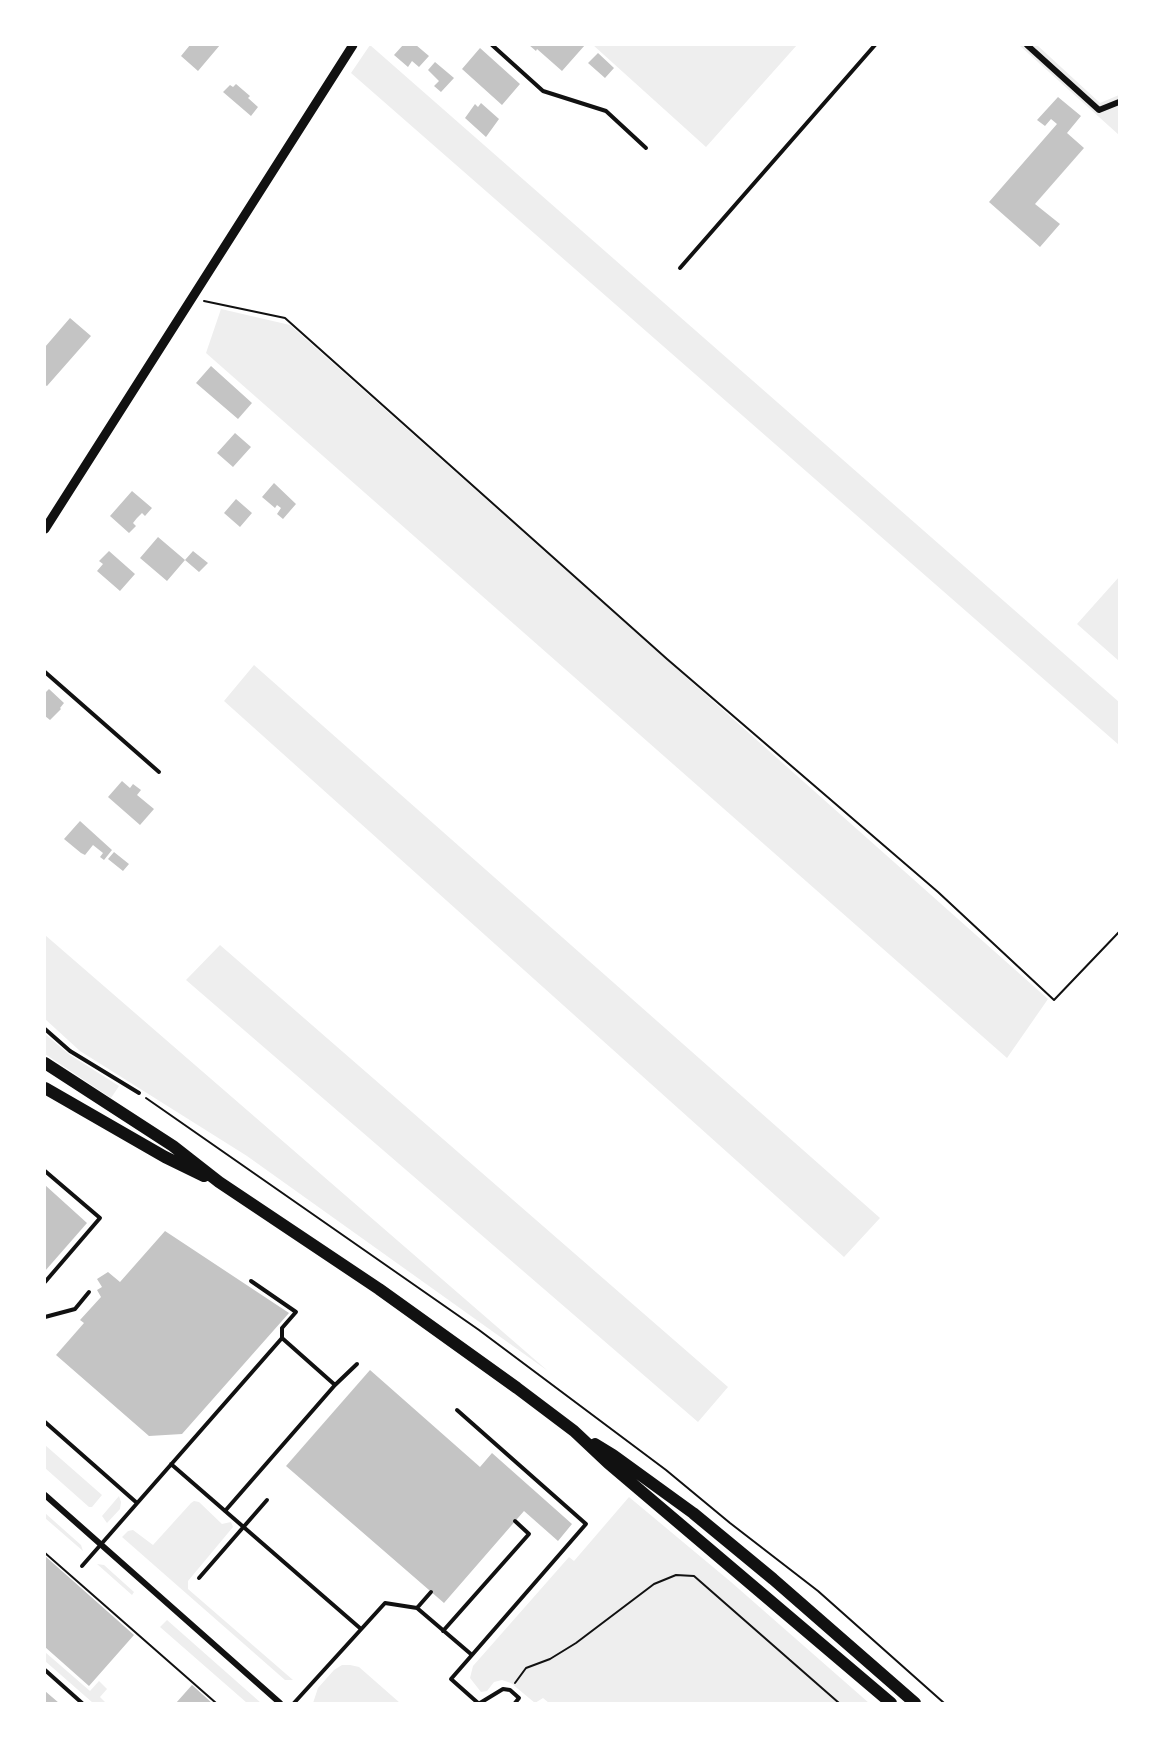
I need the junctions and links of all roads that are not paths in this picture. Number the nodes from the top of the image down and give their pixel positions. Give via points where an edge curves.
1 (353, 45) edge
2 (492, 45) edge
3 (875, 45) edge
4 (1027, 45) edge
5 (1119, 102) edge
6 (646, 148) dead end
7 (680, 268) dead end
8 (45, 529) edge
9 (45, 672) edge
10 (159, 772) dead end
11 (45, 1029) edge
12 (45, 1063) edge
13 (45, 1088) edge
14 (139, 1093) road end
15 (45, 1171) edge
16 (219, 1182) junction
17 (45, 1281) edge
18 (251, 1281) dead end
19 (89, 1292) dead end
20 (45, 1317) edge
21 (282, 1338) junction
22 (357, 1364) dead end
23 (335, 1385) junction
24 (457, 1410) dead end
25 (45, 1422) edge
26 (574, 1431) junction
27 (171, 1464) junction
28 (45, 1496) edge
29 (267, 1500) dead end
30 (137, 1503) junction
31 (225, 1511) junction
32 (515, 1521) dead end
33 (244, 1527) junction
34 (101, 1545) junction
35 (82, 1566) dead end
36 (200, 1578) dead end
37 (431, 1592) dead end
38 (417, 1608) junction
39 (361, 1629) junction
40 (443, 1631) junction
41 (472, 1655) junction
42 (45, 1670) edge
43 (82, 1703) edge
44 (280, 1703) edge
45 (294, 1703) edge
46 (479, 1703) edge
47 (515, 1703) edge
48 (891, 1703) edge
49 (915, 1703) edge

1 - 8 street
2 - 6 lane via 543,91 606,111
3 - 7 lane
4 - 5 street via 1099,110
9 - 10 lane
11 - 14 lane via 70,1051
12 - 16 main road via 173,1146
13 - 16 main road via 181,1166
15 - 17 lane via 100,1218
16 - 26 main road via 397,1301
18 - 21 lane via 296,1312 282,1328
19 - 20 lane via 75,1309
21 - 23 lane
21 - 27 lane
22 - 23 lane
23 - 31 lane
24 - 41 lane via 586,1524
25 - 30 lane
26 - 48 main road
26 - 49 main road via 693,1513
27 - 30 lane
27 - 31 lane
28 - 34 street
29 - 33 lane
30 - 34 lane
31 - 33 lane
32 - 40 lane via 530,1534
33 - 36 lane
33 - 39 lane
34 - 35 lane
34 - 44 street
37 - 38 lane
38 - 39 lane via 385,1603
38 - 40 lane
39 - 45 lane
40 - 41 lane
41 - 46 lane via 451,1679
42 - 43 lane
46 - 47 lane via 503,1689 519,1698

